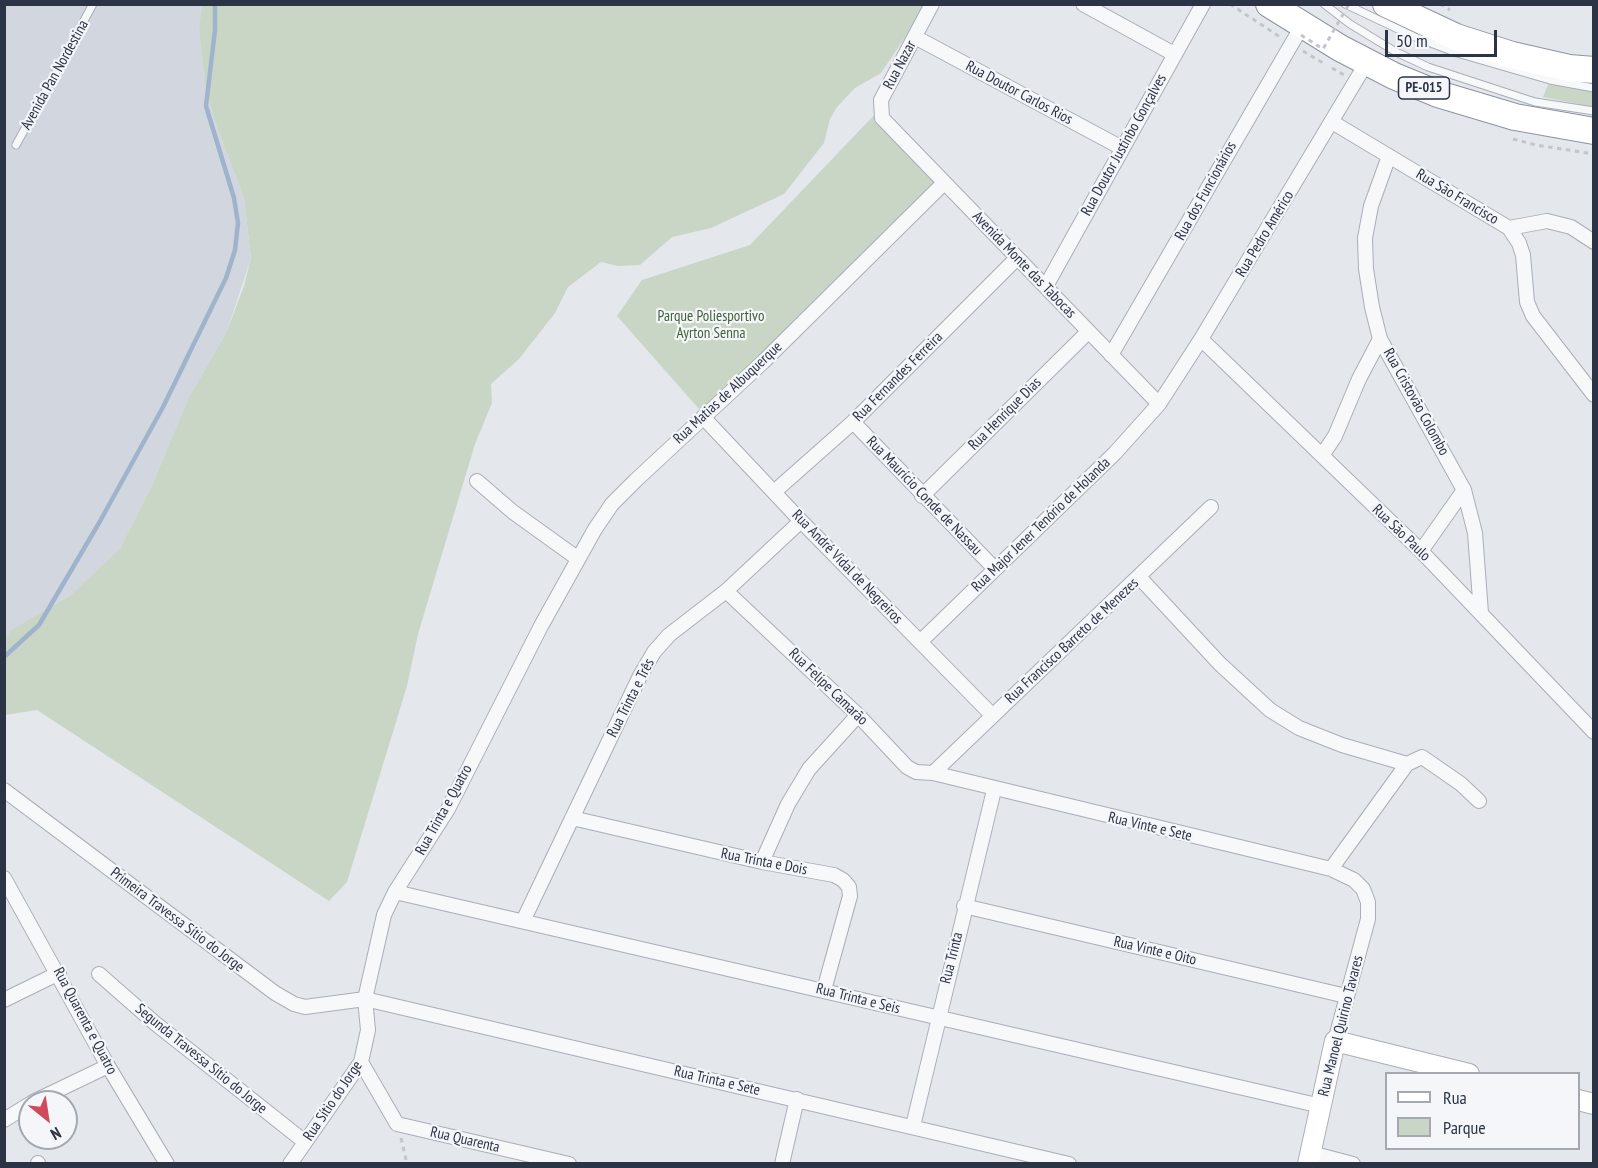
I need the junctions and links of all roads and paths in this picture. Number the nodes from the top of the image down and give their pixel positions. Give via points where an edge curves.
1 (93, 4) edge
2 (932, 4) edge
3 (1083, 4) edge
4 (1203, 4) edge
5 (1269, 4) edge
6 (1324, 4) edge
7 (1347, 4) edge
8 (1386, 4) edge
9 (1301, 31) junction
10 (915, 37) junction
11 (1174, 54) junction
12 (1367, 62) junction
13 (1593, 70) edge
14 (1593, 88) edge
15 (1593, 111) edge
16 (1332, 122) junction
17 (889, 127) joint
18 (1593, 131) edge
19 (16, 145) dead end
20 (1122, 148) junction
21 (1389, 156) junction
22 (944, 183) junction
23 (1509, 228) junction
24 (1593, 242) edge
25 (1017, 258) junction
26 (1046, 286) junction
27 (1088, 332) junction
28 (1201, 339) junction
29 (1380, 339) junction
30 (1111, 355) junction
31 (1593, 396) edge
32 (1159, 404) junction
33 (703, 417) junction
34 (853, 422) junction
35 (1323, 454) junction
36 (477, 482) dead end
37 (1464, 490) junction
38 (774, 492) junction
39 (922, 496) junction
40 (1211, 507) dead end
41 (801, 520) junction
42 (1421, 551) junction
43 (577, 558) junction
44 (995, 569) junction
45 (1140, 578) junction
46 (726, 591) junction
47 (1481, 613) junction
48 (541, 626) joint
49 (920, 642) junction
50 (858, 715) junction
51 (992, 715) junction
52 (1593, 732) edge
53 (1407, 764) junction
54 (933, 773) junction
55 (4, 790) edge
56 (994, 790) junction
57 (1479, 801) dead end
58 (572, 818) junction
59 (762, 862) junction
60 (1331, 869) junction
61 (5, 880) edge
62 (1363, 890) joint
63 (395, 892) junction
64 (964, 906) junction
65 (523, 921) junction
66 (59, 973) junction
67 (99, 974) dead end
68 (824, 990) junction
69 (1346, 996) junction
70 (366, 999) junction
71 (4, 1000) edge
72 (937, 1019) junction
73 (1335, 1041) junction
74 (361, 1062) junction
75 (108, 1066) junction
76 (1461, 1072) edge
77 (58, 1090) edge
78 (797, 1099) junction
79 (1321, 1106) junction
80 (18, 1111) edge
81 (4, 1120) edge
82 (397, 1124) junction
83 (913, 1126) junction
84 (305, 1142) junction
85 (1310, 1158) edge
86 (167, 1164) edge
87 (290, 1164) edge
88 (407, 1164) edge
89 (568, 1164) edge
90 (782, 1164) edge
91 (1069, 1164) edge
92 (1353, 1164) edge

1 - 19 lane, Avenida Pan Nordestina
2 - 10 street, Rua Nazar
3 - 11 street
4 - 11 street, Rua Doutor Justinbo Gonçalves
5 - 9 highway, PE-015
6 - 15 lane via 1396,52 1428,67 1535,102
7 - 9 path, bridge via 1323,49
7 - 14 lane via 1457,53
8 - 13 highway via 1456,37 1512,55
9 - 12 highway, PE-015
9 - 30 street, Rua dos Funcionários
10 - 17 street, Rua Nazar via 881,100 882,118
10 - 20 street, Rua Doutor Carlos Rios
11 - 20 street, Rua Doutor Justinbo Gonçalves
12 - 16 street, Rua Pedro Américo
12 - 18 highway, PE-015 via 1473,105
16 - 21 street, Rua São Francisco
16 - 28 street, Rua Pedro Américo
17 - 22 street, Avenida Monte das Tabocas
20 - 26 street, Rua Doutor Justinbo Gonçalves
21 - 23 street, Rua São Francisco
21 - 29 street, Rua Cristovão Colombo via 1371,206 1365,238 1366,269
22 - 25 street, Avenida Monte das Tabocas
22 - 33 street, Rua Matias de Albuquerque
23 - 24 street via 1547,221 1571,227
23 - 31 street, Rua São Francisco via 1523,255 1527,302 1533,316
25 - 26 street, Avenida Monte das Tabocas
25 - 34 street, Rua Fernandes Ferreira
26 - 27 street, Avenida Monte das Tabocas
27 - 30 street, Avenida Monte das Tabocas
27 - 39 street, Rua Henrique Dias
28 - 32 street, Rua Pedro Américo
28 - 35 street, Rua São Paulo
29 - 35 street
29 - 37 street, Rua Cristovão Colombo
30 - 32 street, Avenida Monte das Tabocas
32 - 44 street, Rua Major Jener Tenório de Holanda via 1115,453
33 - 38 street, Rua André Vidal de Negreiros
33 - 43 street, Rua Matias de Albuquerque via 612,504
34 - 38 street, Rua Fernandes Ferreira
34 - 39 street, Rua Maurício Conde de Nassau
35 - 42 street, Rua São Paulo
36 - 43 street
37 - 42 street
37 - 47 street, Rua Cristovão Colombo via 1475,533
38 - 41 street, Rua André Vidal de Negreiros
39 - 44 street, Rua Maurício Conde de Nassau
40 - 45 street, Rua Francisco Barreto de Menezes
41 - 46 street, Rua Trinta e Três
41 - 49 street, Rua André Vidal de Negreiros
42 - 47 street, Rua São Paulo
43 - 48 street, Rua Matias de Albuquerque
44 - 49 street, Rua Major Jener Tenório de Holanda
45 - 51 street, Rua Francisco Barreto de Menezes
45 - 53 street via 1220,664 1270,710 1299,728 1342,745
46 - 50 street, Rua Felipe Camarão
46 - 58 street, Rua Trinta e Três via 669,635 654,652
47 - 52 street, Rua São Paulo
48 - 63 street, Rua Trinta e Quatro via 448,809
49 - 51 street, Rua André Vidal de Negreiros
50 - 54 street, Rua Felipe Camarão via 907,766 916,772
50 - 59 street via 809,769
51 - 54 street, Rua Francisco Barreto de Menezes
53 - 57 street via 1422,757
53 - 60 street
54 - 56 street, Rua Vinte e Sete
55 - 70 street, Primeira Travessa Sítio do Jorge via 275,993 305,1007
56 - 60 street, Rua Vinte e Sete
56 - 64 street, Rua Trinta
58 - 59 street, Rua Trinta e Dois
58 - 65 street, Rua Trinta e Três
59 - 68 street, Rua Trinta e Dois via 834,875 849,887 850,896
60 - 62 street, Rua Vinte e Sete via 1354,880
61 - 66 street, Rua Quarenta e Quatro
62 - 69 street, Rua Manoel Quirino Tavares via 1368,919
63 - 65 street, Rua Trinta e Seis
63 - 70 street, Rua Trinta e Quatro via 384,915
64 - 69 street, Rua Vinte e Oito
64 - 72 street, Rua Trinta
65 - 68 street, Rua Trinta e Seis
66 - 71 street
66 - 75 street, Rua Quarenta e Quatro
67 - 84 street, Segunda Travessa Sítio do Jorge
68 - 72 street, Rua Trinta e Seis
69 - 73 street, Rua Manoel Quirino Tavares
70 - 74 street, Rua Sítio do Jorge via 368,1030
70 - 78 street, Rua Trinta e Sete
72 - 79 street, Rua Trinta e Seis
72 - 83 street, Rua Trinta
73 - 76 main road
73 - 79 main road, Rua Manoel Quirino Tavares
74 - 82 street
74 - 84 street, Rua Sítio do Jorge
75 - 77 street
75 - 86 street, Rua Quarenta e Quatro
78 - 83 street, Rua Trinta e Sete
78 - 90 street
79 - 85 main road, Rua Manoel Quirino Tavares
80 - 81 street
82 - 88 path
82 - 89 street, Rua Quarenta
83 - 91 street, Rua Trinta e Sete
84 - 87 street, Rua Sítio do Jorge
85 - 92 street

